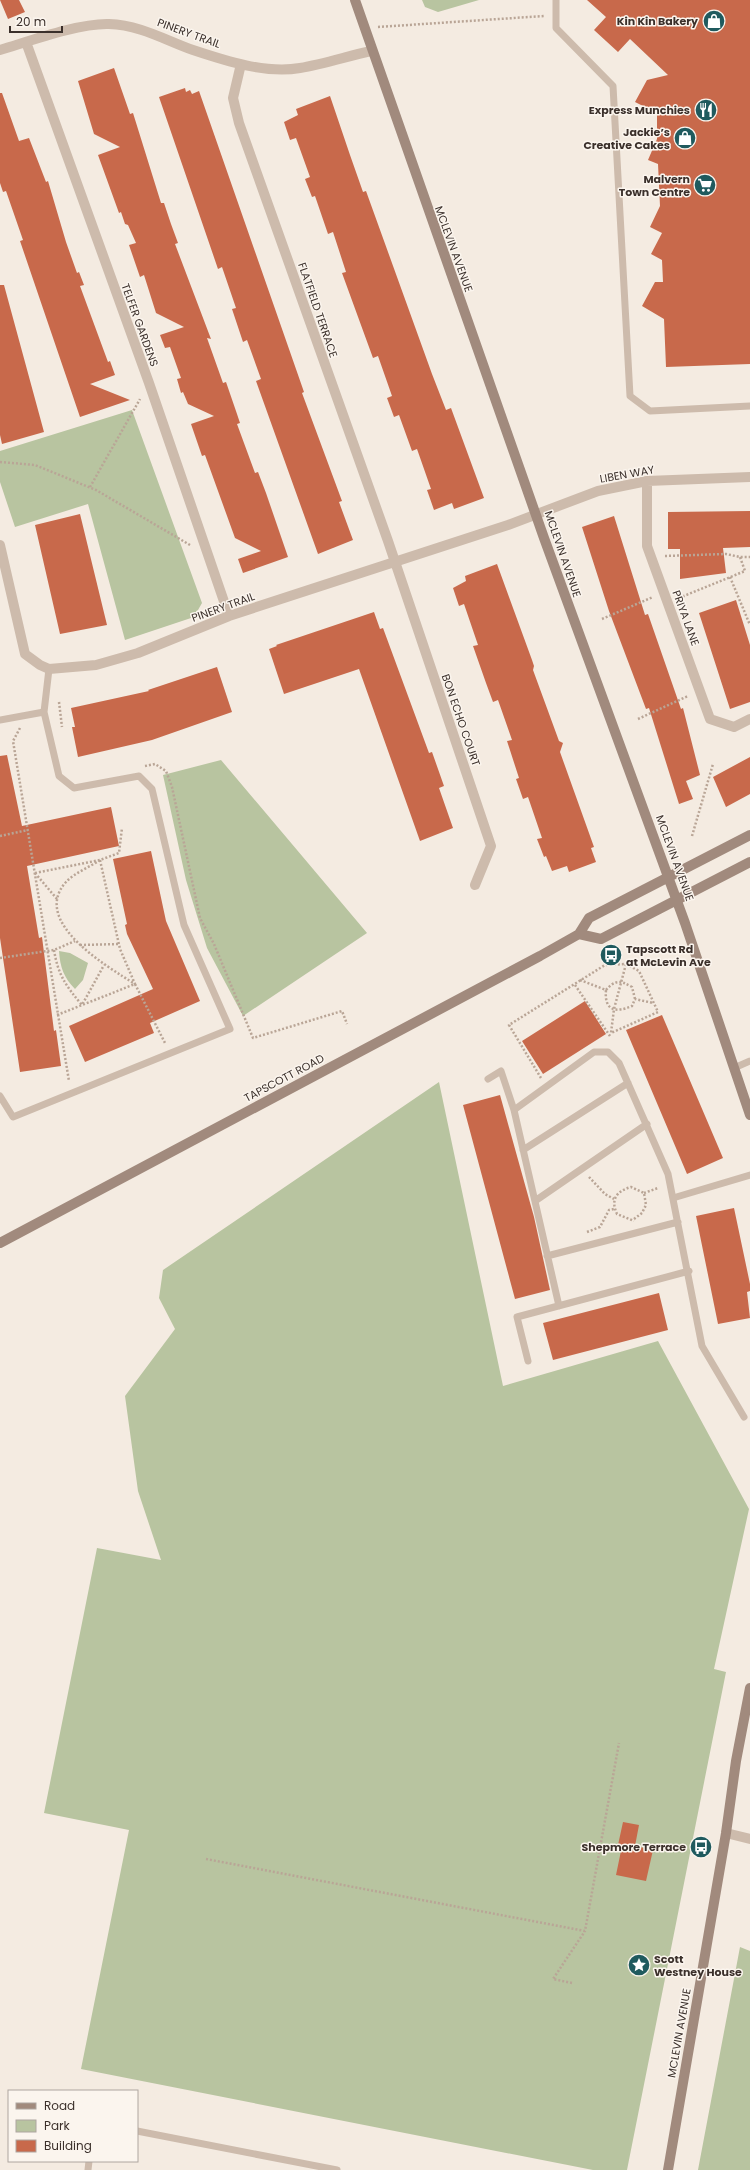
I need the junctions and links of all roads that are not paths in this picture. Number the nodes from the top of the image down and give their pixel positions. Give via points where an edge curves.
1 (355, 0) edge
2 (556, 0) edge
3 (26, 42) junction
4 (0, 50) edge
5 (371, 51) junction
6 (241, 64) junction
7 (750, 406) edge
8 (750, 477) edge
9 (647, 481) junction
10 (537, 515) junction
11 (0, 545) edge
12 (394, 562) junction
13 (229, 616) junction
14 (49, 669) junction
15 (44, 712) junction
16 (750, 719) edge
17 (0, 720) edge
18 (750, 835) edge
19 (750, 862) edge
20 (669, 876) junction
21 (475, 885) dead end
22 (676, 899) junction
23 (580, 934) junction
24 (750, 1061) edge
25 (734, 1068) junction
26 (488, 1079) dead end
27 (628, 1083) junction
28 (0, 1096) edge
29 (514, 1110) junction
30 (750, 1115) edge
31 (647, 1124) junction
32 (523, 1150) junction
33 (750, 1175) edge
34 (673, 1198) junction
35 (535, 1201) junction
36 (678, 1222) junction
37 (0, 1243) edge
38 (548, 1256) junction
39 (688, 1271) junction
40 (559, 1306) junction
41 (528, 1361) dead end
42 (744, 1418) dead end
43 (750, 1688) edge
44 (726, 1833) junction
45 (750, 1839) edge
46 (138, 2131) edge
47 (337, 2170) edge
48 (668, 2170) edge

1 - 5 street, MCLEVIN AVENUE
2 - 7 lane via 556,28 613,86 630,396 650,411
3 - 4 street, PINERY TRAIL
3 - 6 street, PINERY TRAIL via 92,24 110,24 143,29 193,49
3 - 13 street, TELFER GARDENS via 149,383
5 - 6 street, PINERY TRAIL via 299,68 273,69
5 - 10 street, MCLEVIN AVENUE
6 - 12 street, FLATFIELD TERRACE via 233,98 239,123
8 - 9 street, LIBEN WAY
9 - 10 street, LIBEN WAY via 598,491
9 - 16 street, PRIYA LANE via 647,546 710,719 734,727
10 - 12 street, PINERY TRAIL
10 - 20 street, MCLEVIN AVENUE
11 - 14 street via 25,654
12 - 13 street, PINERY TRAIL
12 - 21 street, BON ECHO COURT via 491,846
13 - 14 street, PINERY TRAIL via 138,653 96,665
14 - 15 lane
15 - 17 lane
15 - 28 lane via 59,776 74,788 140,776 152,789 184,925 230,1029 13,1117
18 - 20 street
19 - 22 street
20 - 22 street, MCLEVIN AVENUE
20 - 23 street via 589,918
22 - 23 street via 601,939
22 - 25 street, MCLEVIN AVENUE
23 - 37 street, TAPSCOTT ROAD
24 - 25 lane
25 - 30 street, MCLEVIN AVENUE
26 - 29 lane via 501,1071
27 - 29 lane via 619,1063 608,1052 594,1052
27 - 31 lane
27 - 32 lane
29 - 32 lane
31 - 34 lane via 668,1174
31 - 35 lane
32 - 35 lane
33 - 34 lane
34 - 36 lane
35 - 38 lane
36 - 38 lane
36 - 39 lane
38 - 40 lane
39 - 40 lane
39 - 42 lane via 702,1346
40 - 41 lane via 517,1317
43 - 44 street, MCLEVIN AVENUE
44 - 45 street
44 - 48 street, MCLEVIN AVENUE
46 - 47 lane

